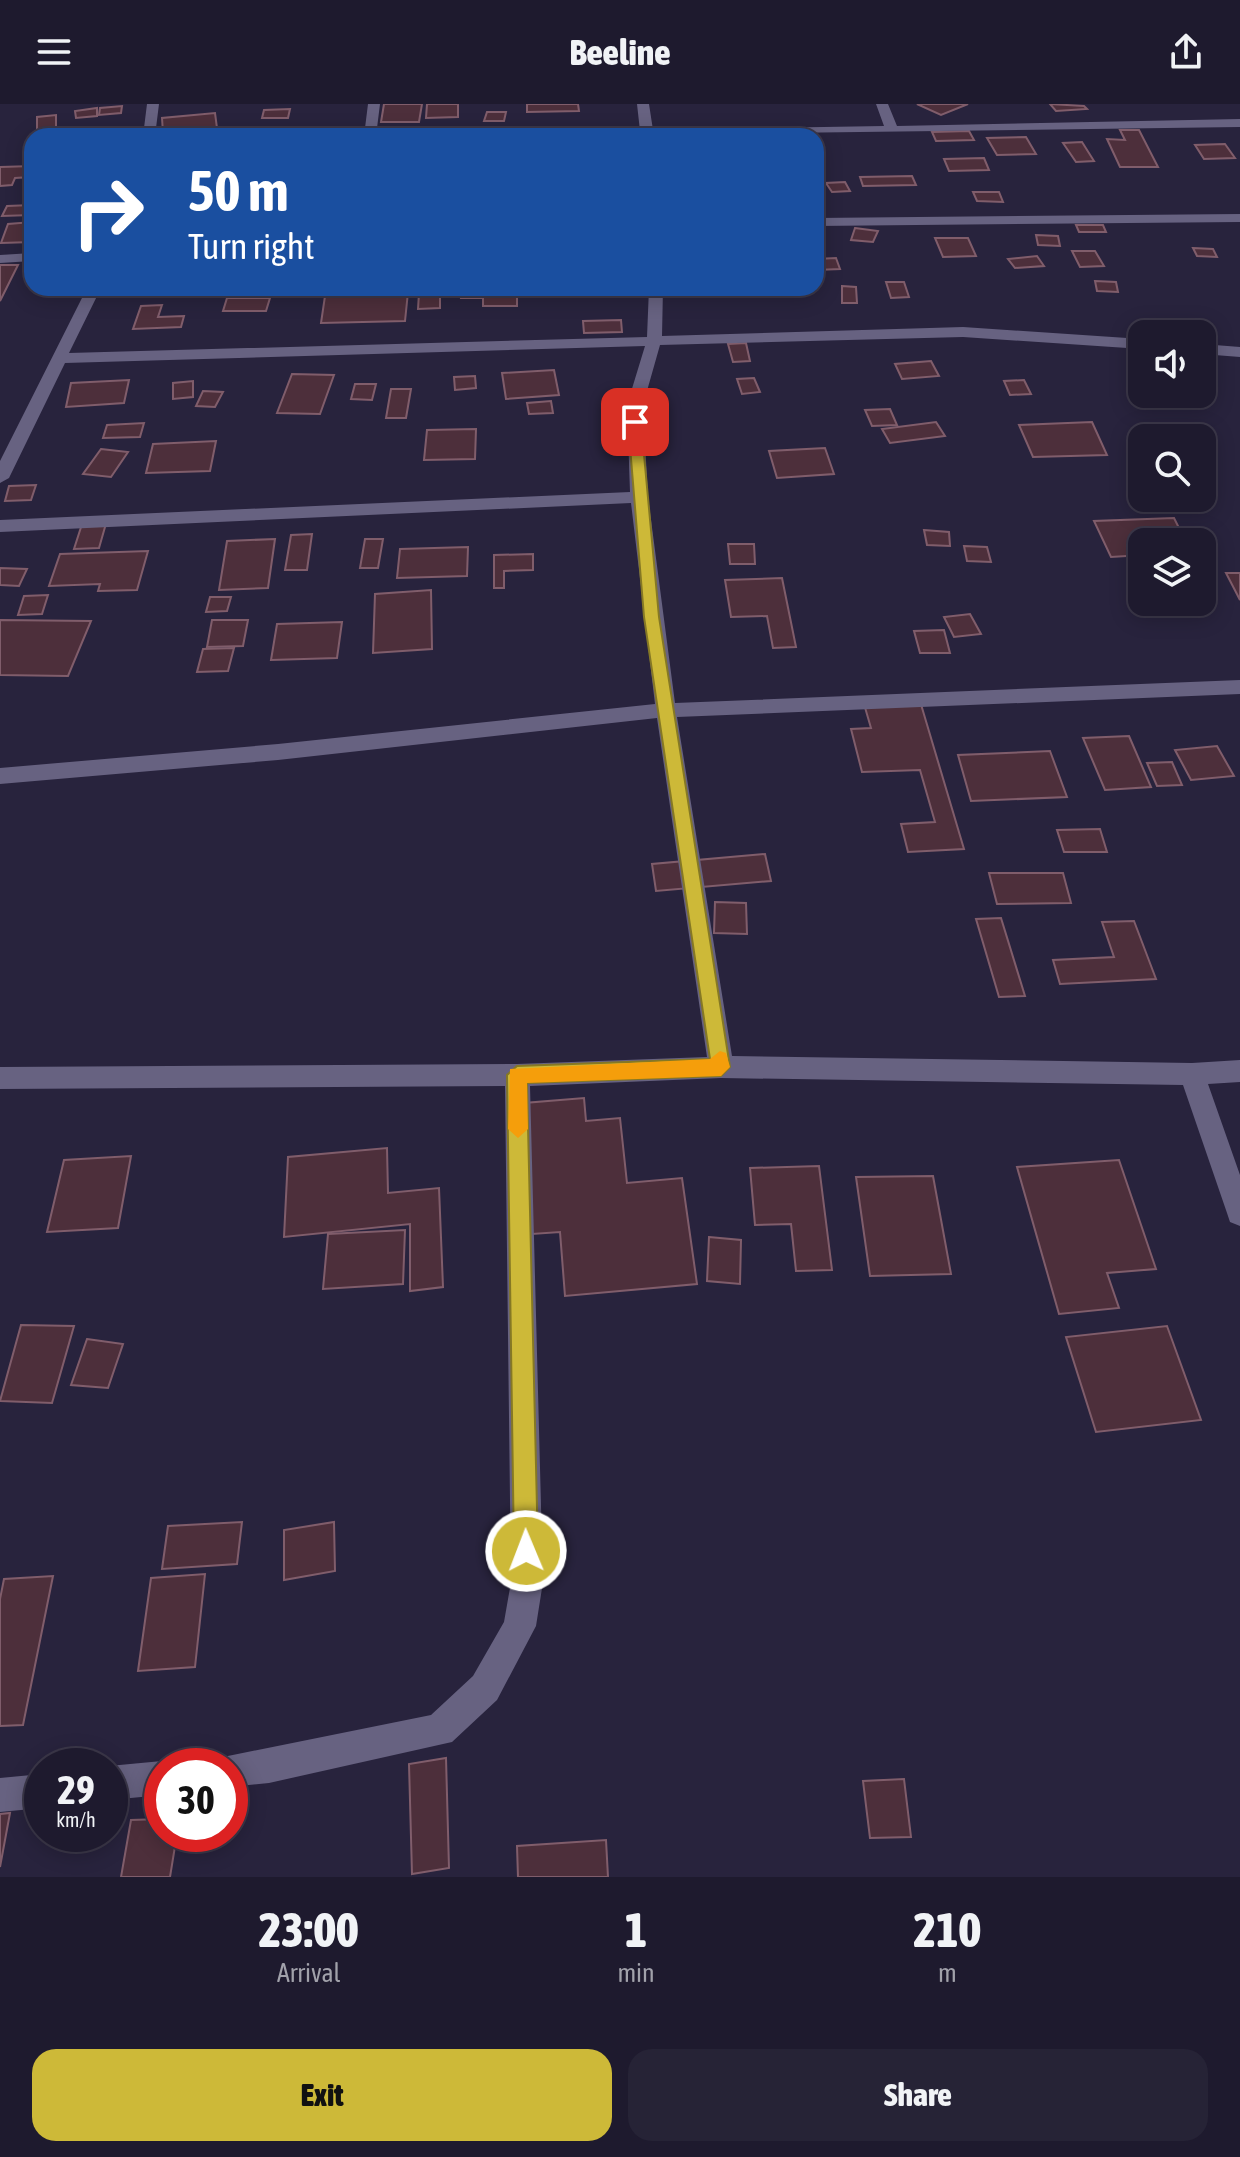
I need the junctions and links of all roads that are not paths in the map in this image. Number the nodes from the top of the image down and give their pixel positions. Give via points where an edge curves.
1 (153, 104) edge
2 (374, 104) edge
3 (643, 104) edge
4 (882, 104) edge
5 (1240, 123) edge
6 (891, 127) junction
7 (150, 128) edge
8 (371, 128) edge
9 (645, 128) edge
10 (824, 129) edge
11 (1240, 218) edge
12 (824, 222) edge
13 (24, 258) edge
14 (0, 259) edge
15 (90, 296) edge
16 (656, 296) edge
17 (654, 341) junction
18 (1128, 343) edge
19 (1216, 350) edge
20 (1240, 352) edge
21 (61, 358) junction
22 (0, 478) edge
23 (639, 497) junction
24 (0, 526) edge
25 (1240, 687) edge
26 (667, 710) junction
27 (0, 776) edge
28 (721, 1067) junction
29 (1240, 1071) edge
30 (1192, 1074) junction
31 (517, 1075) junction
32 (0, 1078) edge
33 (1240, 1213) edge
34 (248, 1768) edge
35 (24, 1793) edge
36 (0, 1795) edge

1 - 7 street
2 - 8 street
3 - 9 street
4 - 6 street
5 - 6 street
6 - 10 street
11 - 12 street
13 - 14 street
15 - 21 street
16 - 17 street
17 - 18 street via 963,332
17 - 21 street
17 - 23 street via 635,405
19 - 20 street
21 - 22 street
23 - 24 street
23 - 26 street
25 - 26 street
26 - 27 street
26 - 28 street
28 - 30 street
28 - 31 street
29 - 30 street
30 - 33 street
31 - 32 street
31 - 34 street via 527,1582 520,1626 485,1688 440,1730
35 - 36 street

